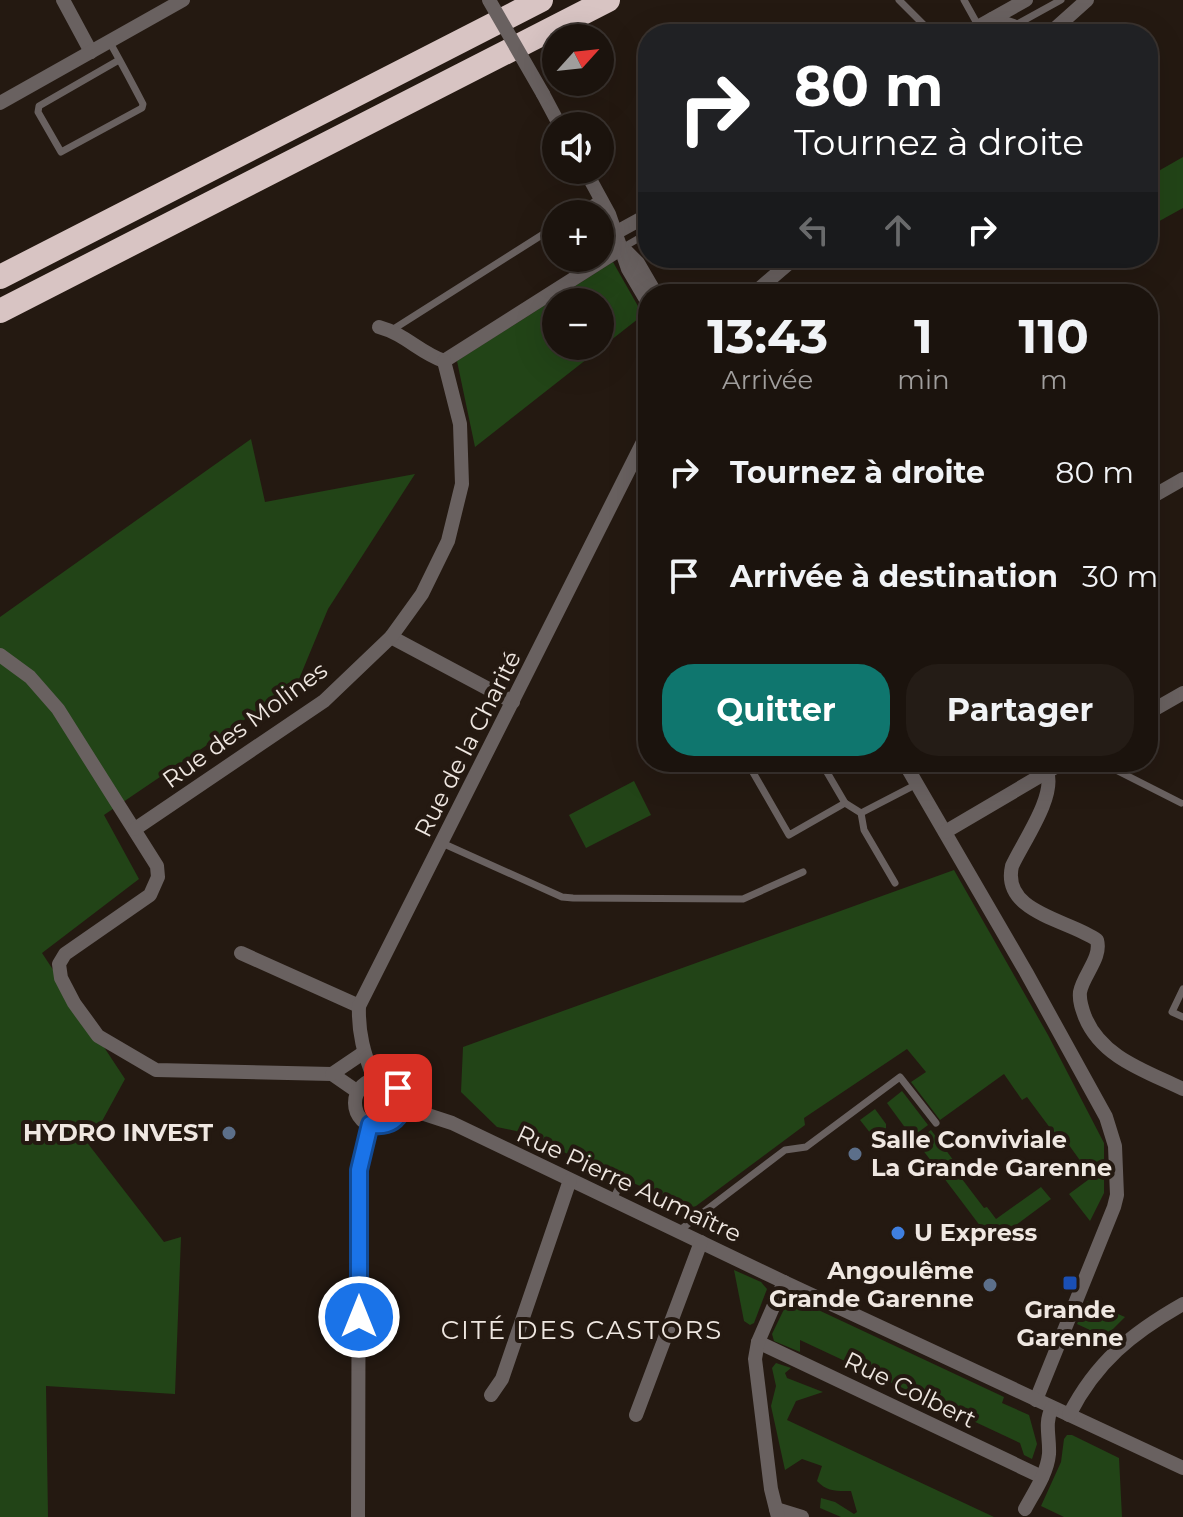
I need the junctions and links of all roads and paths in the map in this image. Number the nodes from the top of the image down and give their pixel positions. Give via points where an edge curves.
1 (63, 0) edge
2 (183, 0) edge
3 (489, 0) edge
4 (541, 0) edge
5 (608, 0) edge
6 (899, 0) edge
7 (964, 0) edge
8 (1026, 0) edge
9 (1061, 0) edge
10 (1087, 0) edge
11 (923, 24) edge
12 (977, 24) edge
13 (984, 24) edge
14 (1027, 24) edge
15 (1060, 24) edge
16 (109, 41) junction
17 (91, 52) junction
18 (119, 60) junction
19 (0, 103) edge
20 (553, 112) edge
21 (592, 184) edge
22 (600, 198) junction
23 (597, 200) edge
24 (638, 220) edge
25 (617, 232) junction
26 (542, 237) edge
27 (638, 239) edge
28 (622, 248) junction
29 (638, 263) edge
30 (783, 268) edge
31 (0, 277) edge
32 (765, 284) edge
33 (638, 286) edge
34 (0, 311) edge
35 (385, 328) joint
36 (444, 361) junction
37 (638, 452) edge
38 (1183, 479) edge
39 (1158, 493) edge
40 (391, 637) junction
41 (0, 655) edge
42 (1183, 693) edge
43 (513, 702) junction
44 (1158, 707) edge
45 (753, 772) edge
46 (827, 772) edge
47 (910, 772) edge
48 (1047, 772) joint
49 (1120, 772) edge
50 (917, 784) junction
51 (845, 803) junction
52 (1181, 803) edge
53 (861, 813) junction
54 (135, 829) junction
55 (945, 832) junction
56 (442, 843) junction
57 (803, 872) dead end
58 (895, 883) dead end
59 (241, 953) dead end
60 (1183, 989) edge
61 (359, 1006) junction
62 (1183, 1017) edge
63 (363, 1053) junction
64 (332, 1074) junction
65 (374, 1079) junction
66 (1183, 1089) edge
67 (358, 1092) junction
68 (403, 1107) junction
69 (936, 1123) dead end
70 (370, 1124) junction
71 (570, 1180) junction
72 (621, 1183) dead end
73 (613, 1199) junction
74 (680, 1230) junction
75 (701, 1242) junction
76 (784, 1282) junction
77 (1183, 1304) edge
78 (758, 1342) junction
79 (491, 1395) dead end
80 (1036, 1400) junction
81 (1052, 1408) junction
82 (636, 1415) dead end
83 (1069, 1415) junction
84 (1183, 1468) edge
85 (1042, 1477) junction
86 (1025, 1509) dead end
87 (777, 1513) edge
88 (358, 1517) edge
89 (802, 1517) edge

1 - 17 street
2 - 16 street
3 - 20 street, bridge
4 - 31 highway
5 - 34 highway
6 - 11 lane
7 - 12 lane
8 - 13 street
9 - 14 lane
10 - 15 street
16 - 17 street
16 - 18 lane
17 - 19 street
18 - 18 lane via 142,108 61,152 39,106
21 - 22 street
22 - 23 lane
22 - 25 street
24 - 25 street
25 - 28 street
26 - 35 lane
27 - 28 lane
28 - 29 street
28 - 33 street
28 - 36 street
30 - 32 street
35 - 36 street
36 - 40 street, Rue des Molines via 460,424 463,467 455,521 422,594
37 - 43 street, Rue de la Charité
38 - 39 street
40 - 43 street
40 - 54 street, Rue des Molines via 324,701
41 - 54 street via 30,677 58,709
42 - 44 street
43 - 56 street, Rue de la Charité
45 - 51 lane via 789,835
46 - 51 lane
47 - 50 street
48 - 55 street
48 - 66 street via 1048,794 1012,866 1014,889 1033,909 1097,940 1080,992 1089,1027 1102,1045
49 - 52 lane
50 - 53 lane
50 - 55 street
51 - 53 lane
53 - 58 lane via 864,830
54 - 64 street via 157,866 155,886 141,903 65,954 59,964 74,1003 98,1036 156,1070
55 - 80 street via 1106,1117 1115,1146 1114,1207
56 - 57 lane via 573,898 743,899
56 - 61 street, Rue de la Charité
59 - 61 street
60 - 62 lane via 1172,1012
61 - 63 street
63 - 64 street
63 - 65 street
64 - 67 street
65 - 67 street
65 - 68 street via 393,1083
67 - 70 street via 356,1107
68 - 70 street via 391,1124
68 - 71 street, Rue Pierre Aumaître via 452,1123
69 - 74 lane via 900,1077 806,1147 785,1150
70 - 88 street via 359,1170
71 - 73 street, Rue Pierre Aumaître
71 - 79 street via 502,1379
72 - 73 lane
73 - 74 street, Rue Pierre Aumaître
74 - 75 street, Rue Pierre Aumaître
75 - 76 street, Rue Pierre Aumaître
75 - 82 street
76 - 78 street
76 - 80 street, Rue Pierre Aumaître
77 - 83 street via 1127,1339 1094,1374
78 - 85 street, Rue Colbert
78 - 87 street via 757,1379
80 - 81 street, Rue Pierre Aumaître
81 - 83 street, Rue Pierre Aumaître
81 - 85 street
83 - 84 street, Rue Pierre Aumaître
85 - 86 street
87 - 89 street

